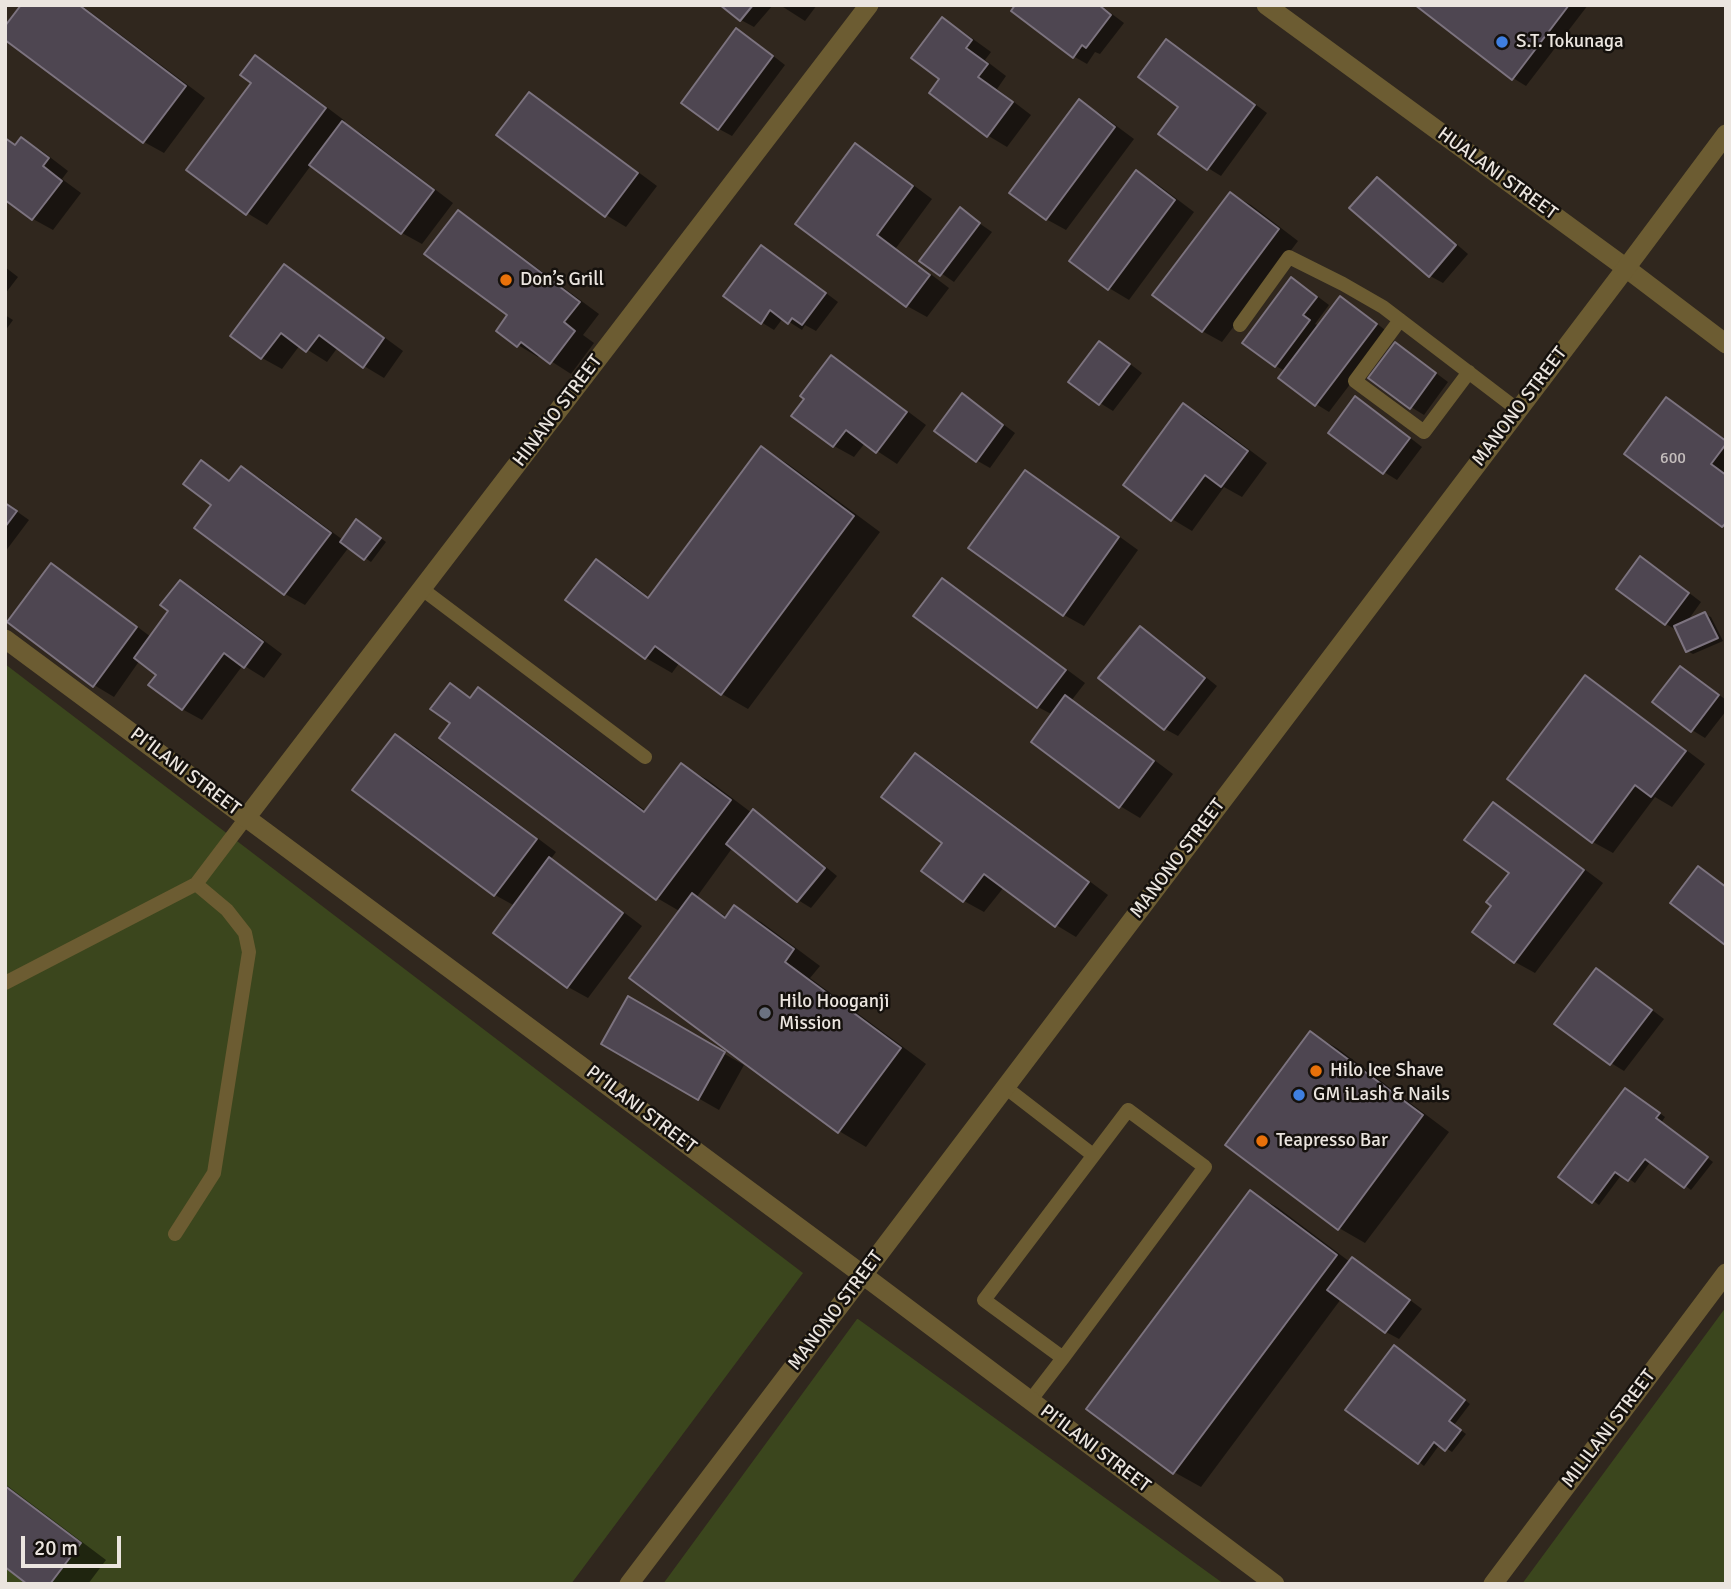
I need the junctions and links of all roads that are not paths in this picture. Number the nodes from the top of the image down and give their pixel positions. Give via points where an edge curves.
1 (869, 5) edge
2 (1266, 5) edge
3 (1726, 134) edge
4 (1626, 268) junction
5 (1400, 320) junction
6 (1240, 325) dead end
7 (1726, 344) edge
8 (1469, 372) junction
9 (1518, 410) junction
10 (422, 589) junction
11 (5, 639) edge
12 (645, 757) dead end
13 (246, 817) junction
14 (196, 884) junction
15 (5, 983) edge
16 (1005, 1087) junction
17 (1093, 1156) junction
18 (175, 1234) dead end
19 (1726, 1273) edge
20 (863, 1275) junction
21 (1063, 1358) junction
22 (1030, 1401) junction
23 (629, 1584) edge
24 (1275, 1584) edge
25 (1493, 1584) edge

1 - 10 street, HINANO STREET
2 - 4 street, HUALANI STREET
3 - 4 street, MANONO STREET
4 - 7 street, HUALANI STREET
4 - 9 street, MANONO STREET
5 - 6 lane via 1289,257
5 - 8 lane
5 - 8 lane via 1355,381 1424,432
8 - 9 lane
9 - 16 street, MANONO STREET
10 - 12 lane
10 - 13 street, HINANO STREET
11 - 13 street, PI‘ILANI STREET
13 - 14 lane
13 - 20 street, PI‘ILANI STREET
14 - 15 lane
14 - 18 lane via 227,910 245,933 249,952 214,1173
16 - 17 lane
16 - 20 street, MANONO STREET
17 - 21 lane via 984,1300
17 - 21 lane via 1128,1110 1205,1167
19 - 25 street, MILILANI STREET
20 - 22 street, PI‘ILANI STREET
20 - 23 street, MANONO STREET
21 - 22 lane
22 - 24 street, PI‘ILANI STREET

